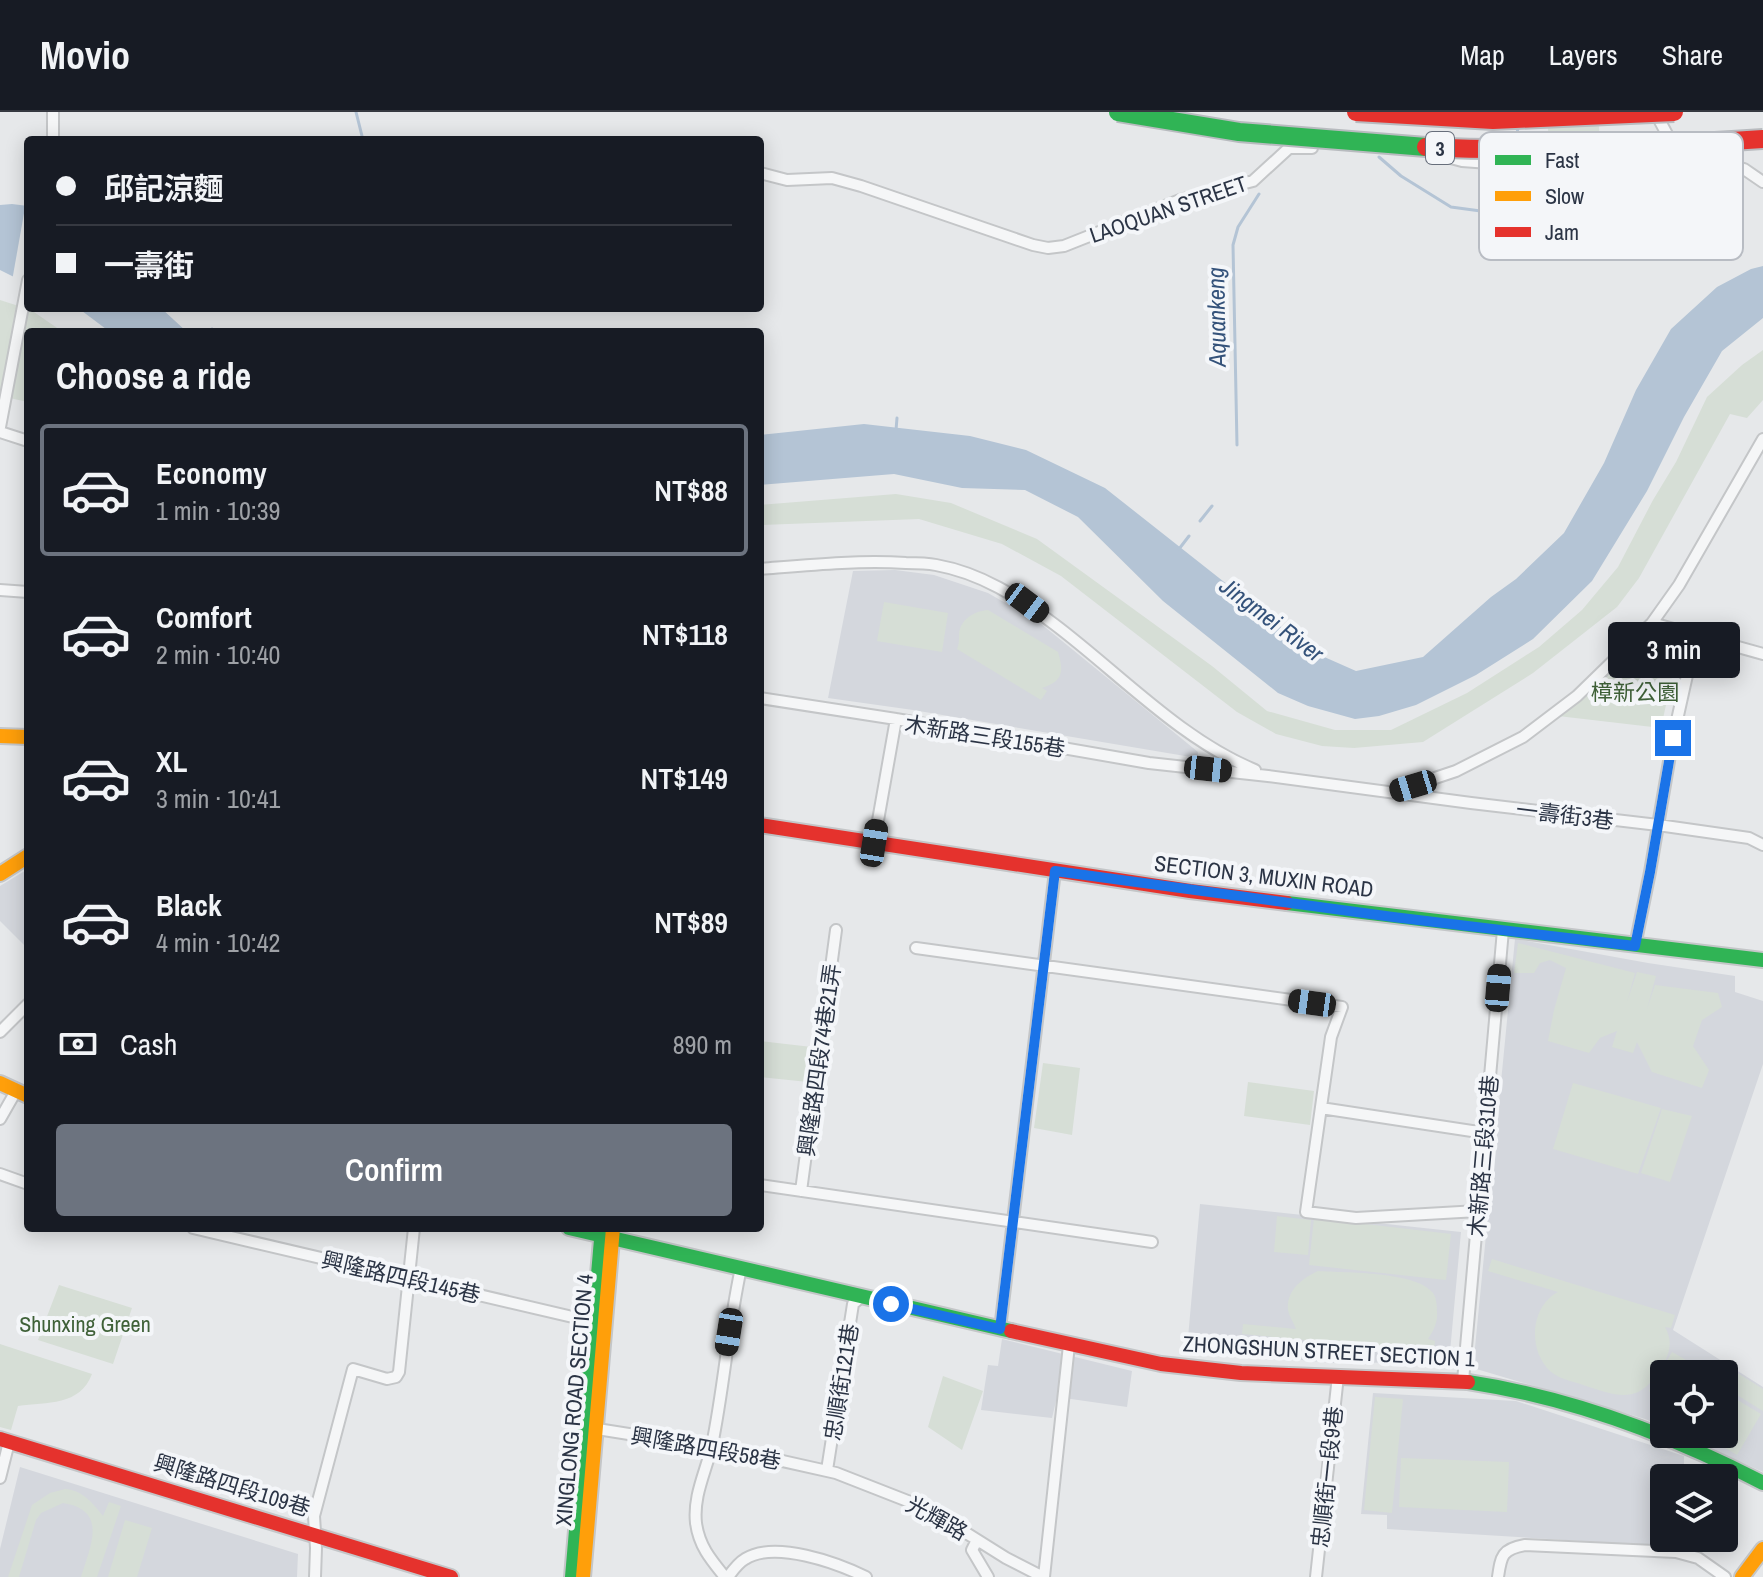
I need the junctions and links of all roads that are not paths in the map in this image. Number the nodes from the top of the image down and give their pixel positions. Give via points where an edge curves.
1 (53, 112) edge
2 (1118, 112) edge
3 (1356, 112) edge
4 (1655, 112) edge
5 (1674, 112) edge
6 (1666, 132) edge
7 (53, 136) edge
8 (1763, 139) edge
9 (1743, 140) edge
10 (1479, 149) edge
11 (1479, 162) edge
12 (1743, 169) edge
13 (764, 174) edge
14 (1763, 182) edge
15 (24, 301) edge
16 (0, 429) edge
17 (24, 439) edge
18 (1763, 439) edge
19 (764, 569) edge
20 (0, 590) edge
21 (24, 592) edge
22 (1652, 623) junction
23 (1696, 635) junction
24 (1763, 654) edge
25 (764, 699) edge
26 (896, 719) junction
27 (0, 736) edge
28 (24, 737) edge
29 (1272, 777) junction
30 (1387, 792) junction
31 (1658, 825) junction
32 (764, 826) edge
33 (874, 843) junction
34 (1763, 845) edge
35 (24, 858) edge
36 (2, 868) edge
37 (1055, 871) junction
38 (836, 930) dead end
39 (1503, 930) junction
40 (1635, 946) junction
41 (916, 948) dead end
42 (1763, 960) edge
43 (1044, 966) junction
44 (24, 1008) edge
45 (0, 1032) edge
46 (15, 1090) edge
47 (1321, 1108) junction
48 (0, 1119) edge
49 (1485, 1133) junction
50 (0, 1174) edge
51 (24, 1183) edge
52 (764, 1186) edge
53 (801, 1191) junction
54 (1478, 1211) junction
55 (1013, 1222) junction
56 (210, 1232) edge
57 (414, 1232) edge
58 (607, 1232) edge
59 (1152, 1242) dead end
60 (741, 1268) junction
61 (409, 1279) junction
62 (861, 1297) junction
63 (600, 1317) junction
64 (1000, 1329) junction
65 (1069, 1345) junction
66 (1338, 1376) junction
67 (1463, 1381) junction
68 (590, 1428) junction
69 (4, 1440) edge
70 (711, 1447) junction
71 (827, 1470) junction
72 (0, 1478) edge
73 (1763, 1483) edge
74 (315, 1535) junction
75 (977, 1540) junction
76 (1763, 1549) edge
77 (315, 1577) edge
78 (451, 1577) edge
79 (572, 1577) edge
80 (583, 1577) edge
81 (726, 1577) edge
82 (866, 1577) edge
83 (988, 1577) edge
84 (1043, 1577) edge
85 (1316, 1577) edge
86 (1498, 1577) edge
87 (1725, 1577) edge
88 (1742, 1577) edge

1 - 7 street
2 - 10 main road, 3, bridge via 1282,137
3 - 5 main road, 3, bridge via 1493,120
4 - 6 street
8 - 9 main road, 3, bridge
11 - 13 street, LAOQUAN STREET via 1431,152 1289,148 1253,181 1180,200 1048,248 832,178 787,180
12 - 14 street, LAOQUAN STREET
15 - 16 street
16 - 17 street
18 - 22 street
19 - 29 street via 870,561 934,565 993,584 1027,603 1212,749
20 - 21 street
22 - 23 street
22 - 30 street via 1577,696 1523,737 1456,771
23 - 24 street
23 - 31 street
25 - 26 street
26 - 29 street, 木新路三段155巷 via 1149,763
26 - 33 street, 木新路三段155巷
27 - 28 main road
29 - 30 street, 一壽街3巷
30 - 31 street, 一壽街3巷
31 - 34 street, 一壽街3巷 via 1749,838
31 - 40 street
32 - 33 main road, SECTION 3, MUXIN ROAD
33 - 37 main road, SECTION 3, MUXIN ROAD
35 - 36 main road
37 - 39 main road, SECTION 3, MUXIN ROAD
37 - 43 street
38 - 53 street, 興隆路四段74巷21弄
39 - 40 main road, SECTION 3, MUXIN ROAD
39 - 49 street, 木新路三段310巷
40 - 42 main road, SECTION 3, MUXIN ROAD
41 - 43 street
43 - 47 street via 1342,1007 1331,1037
43 - 55 street
44 - 45 street
46 - 48 street
47 - 49 street
47 - 54 street via 1306,1212 1356,1218
49 - 54 street, 木新路三段310巷
50 - 51 street
52 - 53 street
53 - 55 street
54 - 67 street, 木新路三段310巷
55 - 59 street
55 - 64 street
56 - 61 street, 興隆路四段145巷
57 - 61 street
58 - 60 main road, ZHONGSHUN STREET SECTION 1
58 - 63 main road, XINGLONG ROAD SECTION 4
60 - 62 main road, ZHONGSHUN STREET SECTION 1
60 - 70 street
61 - 63 street, 興隆路四段145巷
61 - 74 street via 401,1364 392,1380 353,1369 314,1516
62 - 64 main road, ZHONGSHUN STREET SECTION 1
62 - 71 street, 忠順街121巷 via 853,1304
63 - 68 main road, XINGLONG ROAD SECTION 4
64 - 65 main road, ZHONGSHUN STREET SECTION 1
65 - 66 main road, ZHONGSHUN STREET SECTION 1 via 1194,1369
65 - 84 street
66 - 67 main road, ZHONGSHUN STREET SECTION 1
66 - 85 street, 忠順街一段9巷
67 - 73 main road, ZHONGSHUN STREET SECTION 1 via 1537,1394 1623,1420
68 - 70 street, 興隆路四段58巷
68 - 79 main road, XINGLONG ROAD SECTION 4
68 - 80 main road, XINGLONG ROAD SECTION 4
69 - 72 street
69 - 74 main road, 興隆路四段109巷
70 - 71 street, 興隆路四段58巷
70 - 81 street via 697,1493 696,1524 705,1552
71 - 75 street, 光輝路 via 928,1509
74 - 77 street
74 - 78 main road, 興隆路四段109巷
75 - 83 street via 972,1550
75 - 84 street, 光輝路
76 - 88 main road
81 - 82 street via 745,1559 776,1552 823,1559
86 - 87 street via 1506,1550 1525,1545 1676,1552 1698,1558

